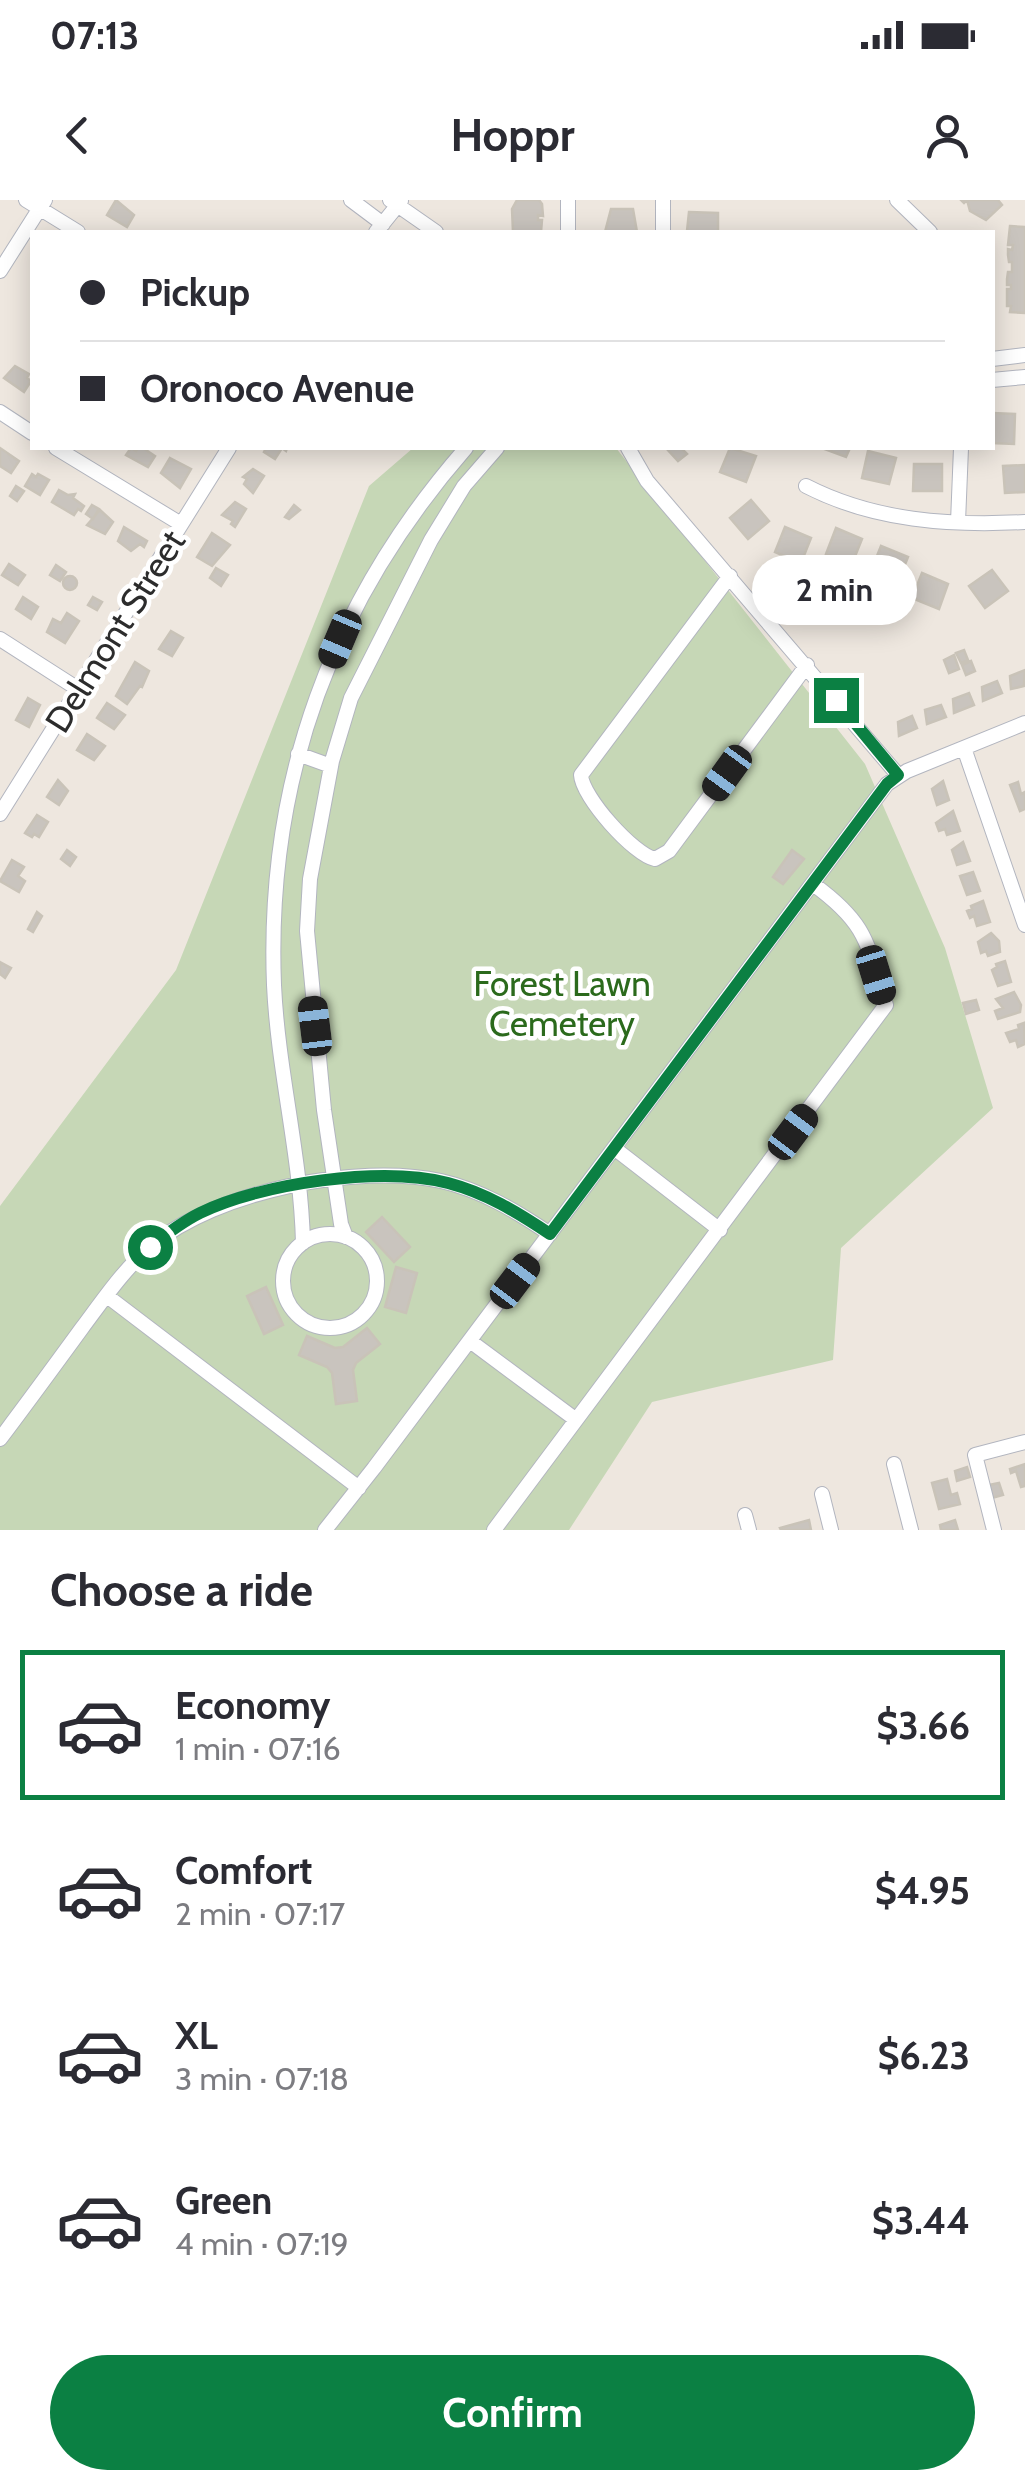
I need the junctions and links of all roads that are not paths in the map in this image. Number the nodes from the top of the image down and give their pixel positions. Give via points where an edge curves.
1 (26, 200) edge
2 (351, 200) edge
3 (568, 200) edge
4 (664, 200) edge
5 (897, 200) edge
6 (396, 202) edge
7 (42, 204) edge
8 (379, 228) edge
9 (75, 230) edge
10 (433, 230) edge
11 (568, 230) edge
12 (662, 230) edge
13 (928, 230) edge
14 (0, 271) edge
15 (1025, 356) edge
16 (995, 359) edge
17 (1025, 377) edge
18 (995, 380) edge
19 (0, 412) edge
20 (30, 432) edge
21 (59, 450) edge
22 (229, 450) edge
23 (464, 450) edge
24 (495, 450) edge
25 (629, 450) edge
26 (961, 450) edge
27 (806, 486) dead end
28 (958, 522) junction
29 (1025, 522) edge
30 (182, 524) junction
31 (730, 576) junction
32 (0, 639) edge
33 (807, 665) junction
34 (78, 689) junction
35 (1025, 723) edge
36 (964, 748) junction
37 (298, 754) junction
38 (330, 766) junction
39 (898, 775) junction
40 (0, 814) edge
41 (813, 884) junction
42 (1022, 909) edge
43 (1025, 925) edge
44 (614, 1148) junction
45 (334, 1180) junction
46 (298, 1186) junction
47 (720, 1230) junction
48 (550, 1234) junction
49 (346, 1237) junction
50 (303, 1242) junction
51 (106, 1296) junction
52 (470, 1340) junction
53 (575, 1420) junction
54 (0, 1438) edge
55 (1025, 1442) edge
56 (894, 1464) dead end
57 (359, 1488) junction
58 (822, 1494) dead end
59 (325, 1530) edge
60 (494, 1530) edge
61 (831, 1530) edge
62 (911, 1530) edge
63 (994, 1530) edge

1 - 7 street
2 - 8 street
3 - 11 street
4 - 12 street
5 - 13 street
6 - 8 street
6 - 10 street
7 - 9 street
7 - 14 street
15 - 16 street
17 - 18 street
19 - 20 street
21 - 30 street
22 - 30 street, Delmont Street
23 - 37 street via 370,580
24 - 38 street via 464,486 404,590 351,698
25 - 31 street via 647,481
26 - 28 street
27 - 28 street via 870,512
28 - 29 street
30 - 34 street, Delmont Street
31 - 33 street
31 - 33 street via 581,775 584,792 638,853 656,860 669,850
32 - 34 street
33 - 39 street
34 - 40 street, Delmont Street
35 - 36 street
36 - 39 street
36 - 42 street
37 - 38 street
37 - 46 street via 278,857 274,984
38 - 45 street via 307,931
39 - 41 street
41 - 44 street
41 - 47 street via 854,917 886,1005
42 - 43 street
44 - 47 street
44 - 48 street
45 - 46 street
45 - 48 street via 396,1175 444,1182 489,1196
45 - 49 street
46 - 50 street
46 - 51 street via 197,1214 150,1247
47 - 53 street
48 - 52 street
49 - 50 street via 324,1234
49 - 50 street via 368,1254 375,1294 360,1316 336,1328 309,1323 284,1291 286,1264
51 - 54 street
51 - 57 street
52 - 53 street
52 - 57 street
53 - 60 street
55 - 63 street via 975,1456
56 - 62 street
57 - 59 street
58 - 61 street

